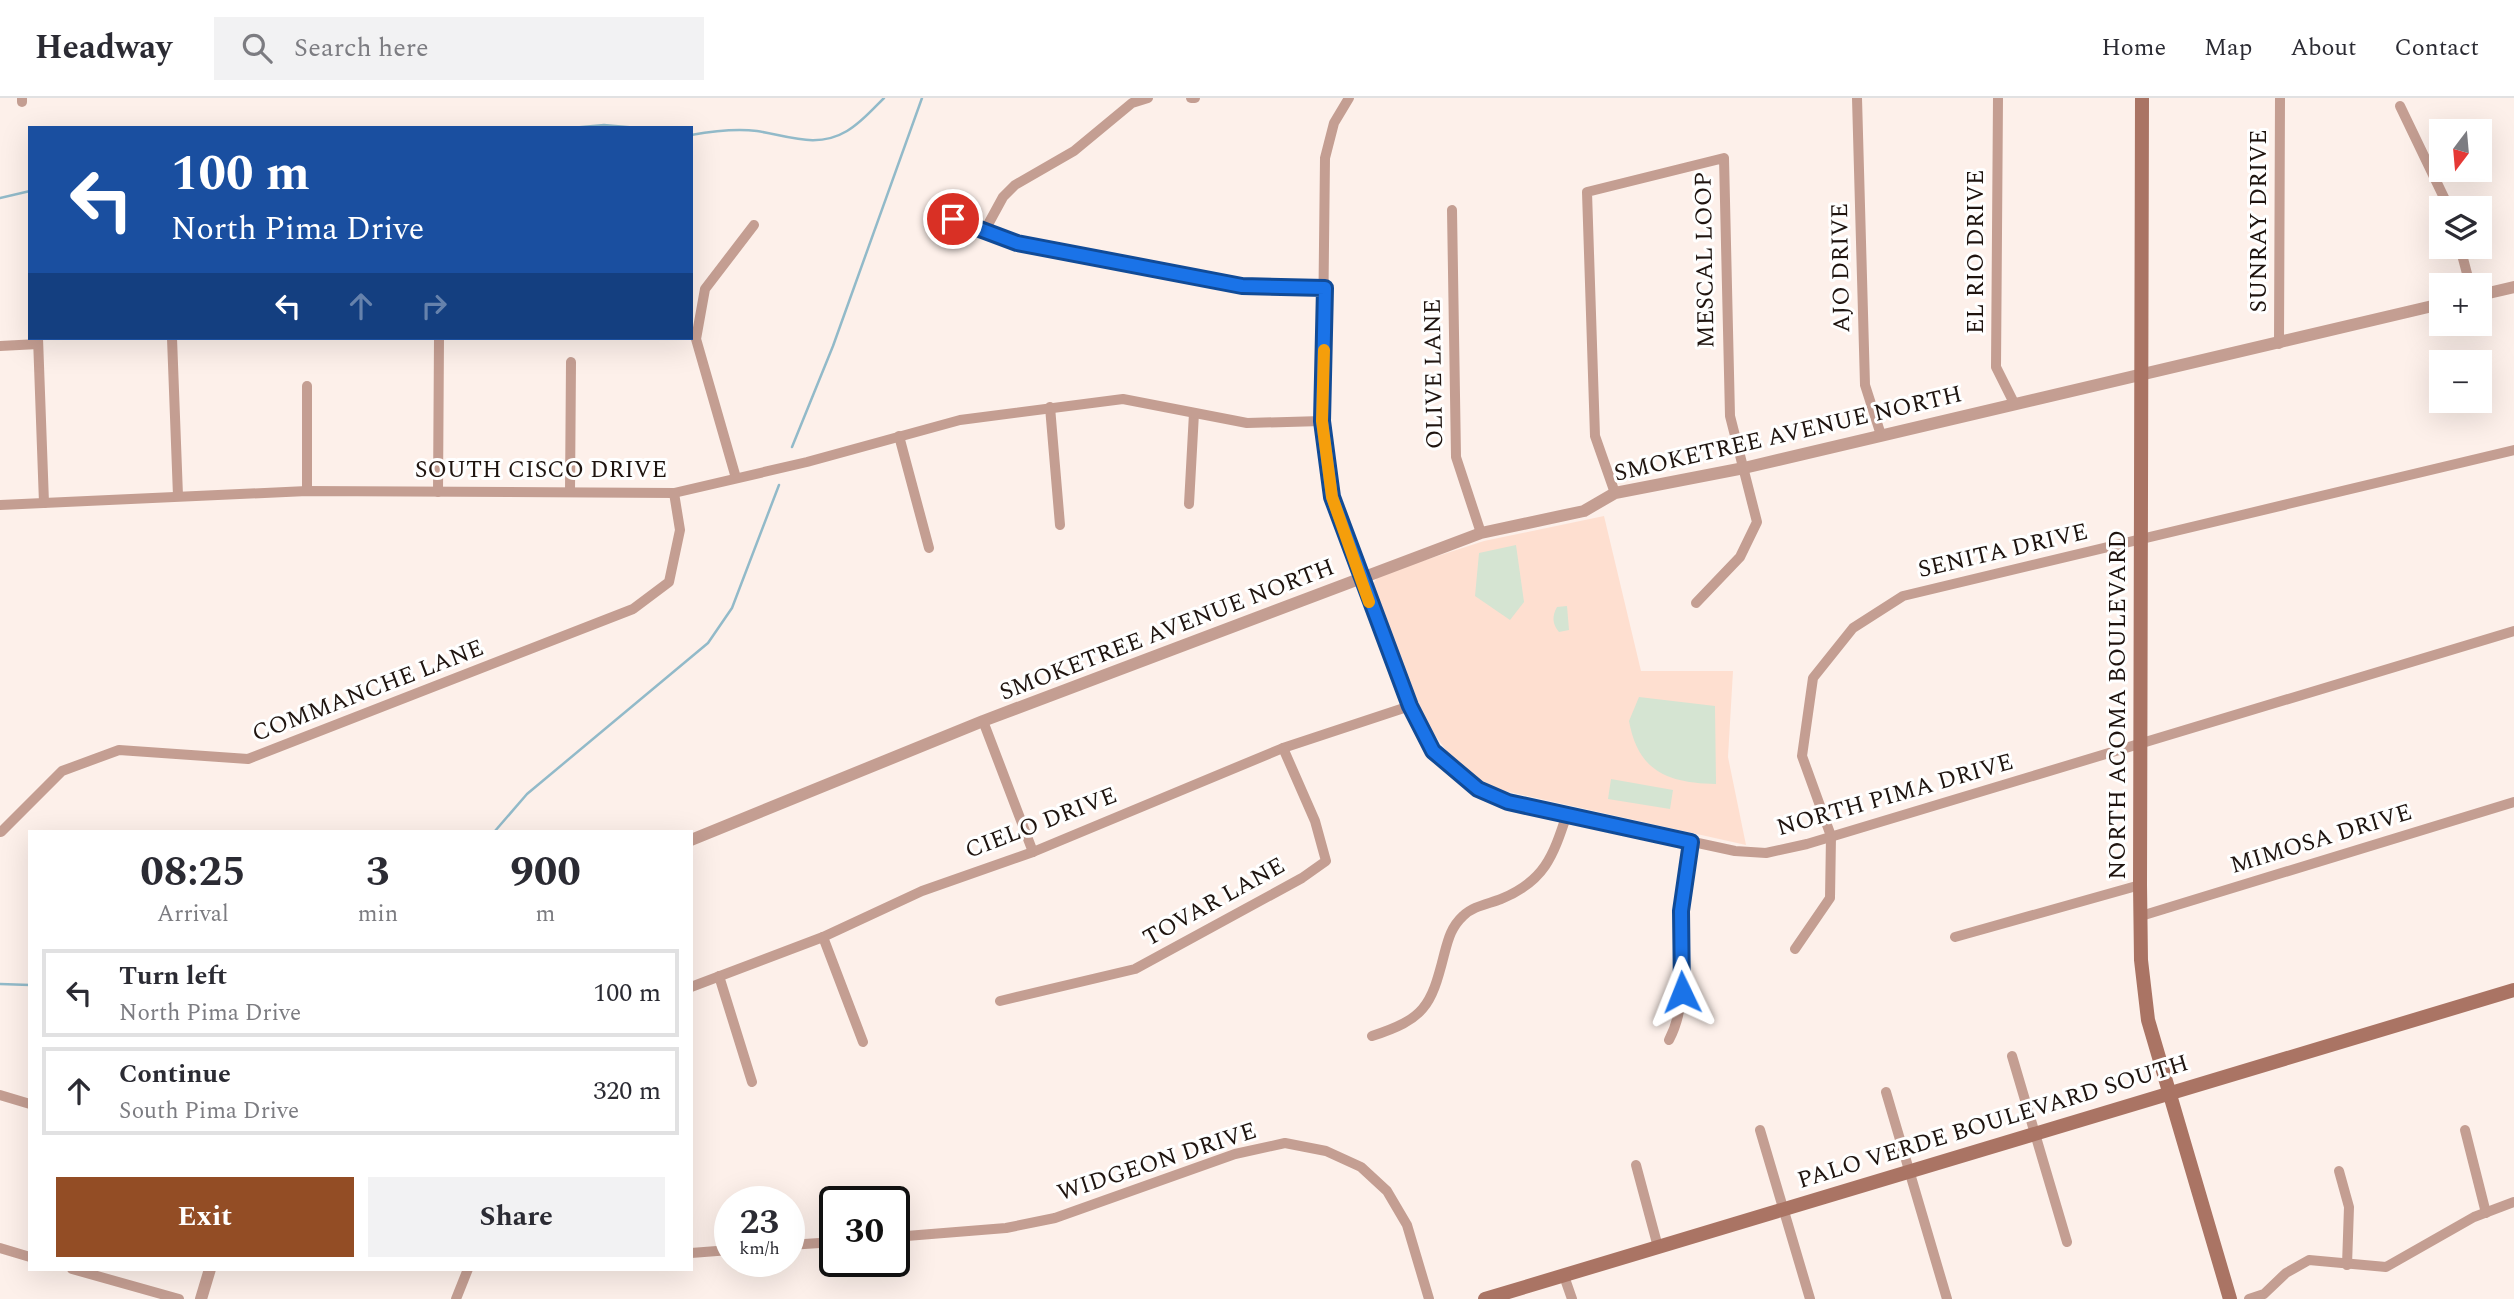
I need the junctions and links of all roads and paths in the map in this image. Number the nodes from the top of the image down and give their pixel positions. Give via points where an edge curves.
1 (1148, 98) edge
2 (1349, 98) edge
3 (1857, 98) edge
4 (1998, 98) edge
5 (2142, 98) edge
6 (2280, 98) edge
7 (2400, 106) dead end
8 (2443, 196) edge
9 (1452, 211) dead end
10 (953, 219) dead end
11 (754, 225) dead end
12 (985, 230) junction
13 (2514, 287) edge
14 (1325, 288) junction
15 (2492, 292) edge
16 (2429, 307) edge
17 (172, 340) edge
18 (439, 340) edge
19 (38, 341) edge
20 (2279, 344) junction
21 (0, 346) edge
22 (570, 362) dead end
23 (2141, 377) junction
24 (307, 386) dead end
25 (2014, 403) junction
26 (1050, 407) junction
27 (1194, 413) junction
28 (1322, 421) junction
29 (1881, 435) junction
30 (899, 436) junction
31 (2514, 450) edge
32 (1744, 468) junction
33 (736, 478) junction
34 (307, 491) junction
35 (438, 492) junction
36 (570, 492) junction
37 (674, 493) junction
38 (1615, 493) junction
39 (178, 496) junction
40 (44, 503) junction
41 (1189, 504) dead end
42 (0, 505) edge
43 (1060, 525) dead end
44 (1481, 533) junction
45 (2141, 541) junction
46 (929, 548) dead end
47 (1360, 579) junction
48 (1696, 603) dead end
49 (2514, 631) edge
50 (1410, 706) junction
51 (983, 722) junction
52 (2141, 745) junction
53 (1283, 748) junction
54 (2514, 802) edge
55 (1567, 814) junction
56 (1, 832) edge
57 (1831, 836) junction
58 (693, 839) edge
59 (1691, 842) junction
60 (1033, 852) junction
61 (2140, 885) junction
62 (2141, 916) junction
63 (823, 937) junction
64 (1955, 937) dead end
65 (1795, 949) dead end
66 (719, 976) junction
67 (693, 986) edge
68 (2514, 990) edge
69 (1000, 1001) dead end
70 (1371, 1036) dead end
71 (1669, 1040) dead end
72 (863, 1042) dead end
73 (2012, 1056) dead end
74 (752, 1082) dead end
75 (1886, 1092) dead end
76 (2168, 1094) junction
77 (0, 1095) edge
78 (28, 1103) edge
79 (1760, 1130) dead end
80 (2465, 1130) dead end
81 (2035, 1134) junction
82 (1636, 1166) dead end
83 (2339, 1171) dead end
84 (1909, 1172) junction
85 (2514, 1202) edge
86 (1783, 1209) junction
87 (2486, 1213) junction
88 (910, 1236) edge
89 (2067, 1242) dead end
90 (1658, 1247) junction
91 (0, 1248) edge
92 (714, 1251) edge
93 (693, 1253) edge
94 (28, 1256) edge
95 (2347, 1265) junction
96 (79, 1271) edge
97 (209, 1271) edge
98 (467, 1271) edge
99 (1564, 1276) junction
100 (179, 1299) edge
101 (201, 1299) edge
102 (456, 1299) edge
103 (1429, 1299) edge
104 (1485, 1299) edge
105 (1572, 1299) edge
106 (1810, 1299) edge
107 (1947, 1299) edge
108 (2230, 1299) edge
109 (2249, 1299) edge

1 - 12 street via 1132,103 1074,151 1015,185
2 - 14 street, NORTH PIMA DRIVE via 1334,123 1325,158
3 - 29 street, AJO DRIVE via 1865,385
4 - 25 street, EL RIO DRIVE via 1996,367
5 - 23 main road, NORTH ACOMA BOULEVARD
6 - 20 street, SUNRAY DRIVE
7 - 8 street
9 - 44 street, OLIVE LANE via 1456,457
10 - 12 street
11 - 33 street via 705,289 696,339
12 - 14 street via 1028,246 1242,286
13 - 15 street
14 - 28 street, NORTH PIMA DRIVE
16 - 20 street, SMOKETREE AVENUE NORTH
17 - 39 street
18 - 35 street
19 - 21 street
19 - 40 street
20 - 23 street, SMOKETREE AVENUE NORTH
22 - 36 street
23 - 25 street, SMOKETREE AVENUE NORTH
23 - 45 main road, NORTH ACOMA BOULEVARD
24 - 34 street
25 - 29 street, SMOKETREE AVENUE NORTH
26 - 27 street, SOUTH CISCO DRIVE via 1123,399
26 - 30 street, SOUTH CISCO DRIVE via 960,419
26 - 43 street
27 - 28 street, SOUTH CISCO DRIVE via 1247,424
27 - 41 street
28 - 47 street, NORTH PIMA DRIVE via 1332,497
29 - 32 street, SMOKETREE AVENUE NORTH
30 - 33 street, SOUTH CISCO DRIVE
30 - 46 street
31 - 45 street, SENITA DRIVE
32 - 38 street, SMOKETREE AVENUE NORTH
32 - 38 street, MESCAL LOOP via 1730,416 1724,158 1587,192 1595,436
32 - 48 street via 1758,522 1740,557
33 - 37 street, SOUTH CISCO DRIVE
34 - 35 street, SOUTH CISCO DRIVE
34 - 39 street, SOUTH CISCO DRIVE
35 - 36 street, SOUTH CISCO DRIVE
36 - 37 street, SOUTH CISCO DRIVE
37 - 56 street, COMMANCHE LANE via 680,530 669,582 633,609 248,759 119,750 62,771
38 - 44 street, SMOKETREE AVENUE NORTH via 1584,511
39 - 40 street, SOUTH CISCO DRIVE
40 - 42 street, SOUTH CISCO DRIVE
44 - 47 street, SMOKETREE AVENUE NORTH
45 - 52 main road, NORTH ACOMA BOULEVARD
45 - 57 street, SENITA DRIVE via 1903,596 1853,628 1813,678 1802,755
47 - 50 street, NORTH PIMA DRIVE
47 - 51 street, SMOKETREE AVENUE NORTH
49 - 52 street, NORTH PIMA DRIVE
50 - 53 street, CIELO DRIVE
50 - 55 street, NORTH PIMA DRIVE via 1433,751 1478,789 1508,802
51 - 58 street, SMOKETREE AVENUE NORTH
51 - 60 street
52 - 57 street, NORTH PIMA DRIVE
52 - 61 main road, NORTH ACOMA BOULEVARD
53 - 60 street, CIELO DRIVE
53 - 69 street, TOVAR LANE via 1315,821 1326,861 1135,969
54 - 62 street, MIMOSA DRIVE
55 - 59 street, NORTH PIMA DRIVE
55 - 70 street via 1550,859 1535,880 1523,890 1478,906 1451,930 1425,1007 1412,1021
57 - 59 street, NORTH PIMA DRIVE via 1755,854
57 - 65 street via 1830,898
59 - 71 street via 1681,911 1682,992
60 - 63 street, CIELO DRIVE via 922,891
61 - 62 main road, NORTH ACOMA BOULEVARD
61 - 64 street
62 - 76 main road, NORTH ACOMA BOULEVARD via 2143,990
63 - 66 street, CIELO DRIVE
63 - 72 street
66 - 67 street, CIELO DRIVE
66 - 74 street
68 - 76 main road, PALO VERDE BOULEVARD SOUTH
73 - 81 street
75 - 84 street
76 - 81 main road, PALO VERDE BOULEVARD SOUTH
76 - 108 main road, NORTH ACOMA BOULEVARD
77 - 78 street
79 - 86 street
80 - 87 street
81 - 84 main road, PALO VERDE BOULEVARD SOUTH
81 - 89 street
82 - 90 street
83 - 95 street via 2349,1207
84 - 86 main road, PALO VERDE BOULEVARD SOUTH
84 - 107 street
85 - 87 street
86 - 90 main road, PALO VERDE BOULEVARD SOUTH
86 - 106 street
87 - 95 street via 2386,1267
88 - 103 street, WIDGEON DRIVE via 1055,1219 1235,1154 1285,1143 1326,1151 1361,1167 1387,1191 1407,1225
90 - 99 main road, PALO VERDE BOULEVARD SOUTH
91 - 94 street
92 - 93 street
95 - 109 street via 2309,1260 2286,1272 2264,1294
96 - 100 street
97 - 101 street
98 - 102 street
99 - 104 main road, PALO VERDE BOULEVARD SOUTH
99 - 105 street

